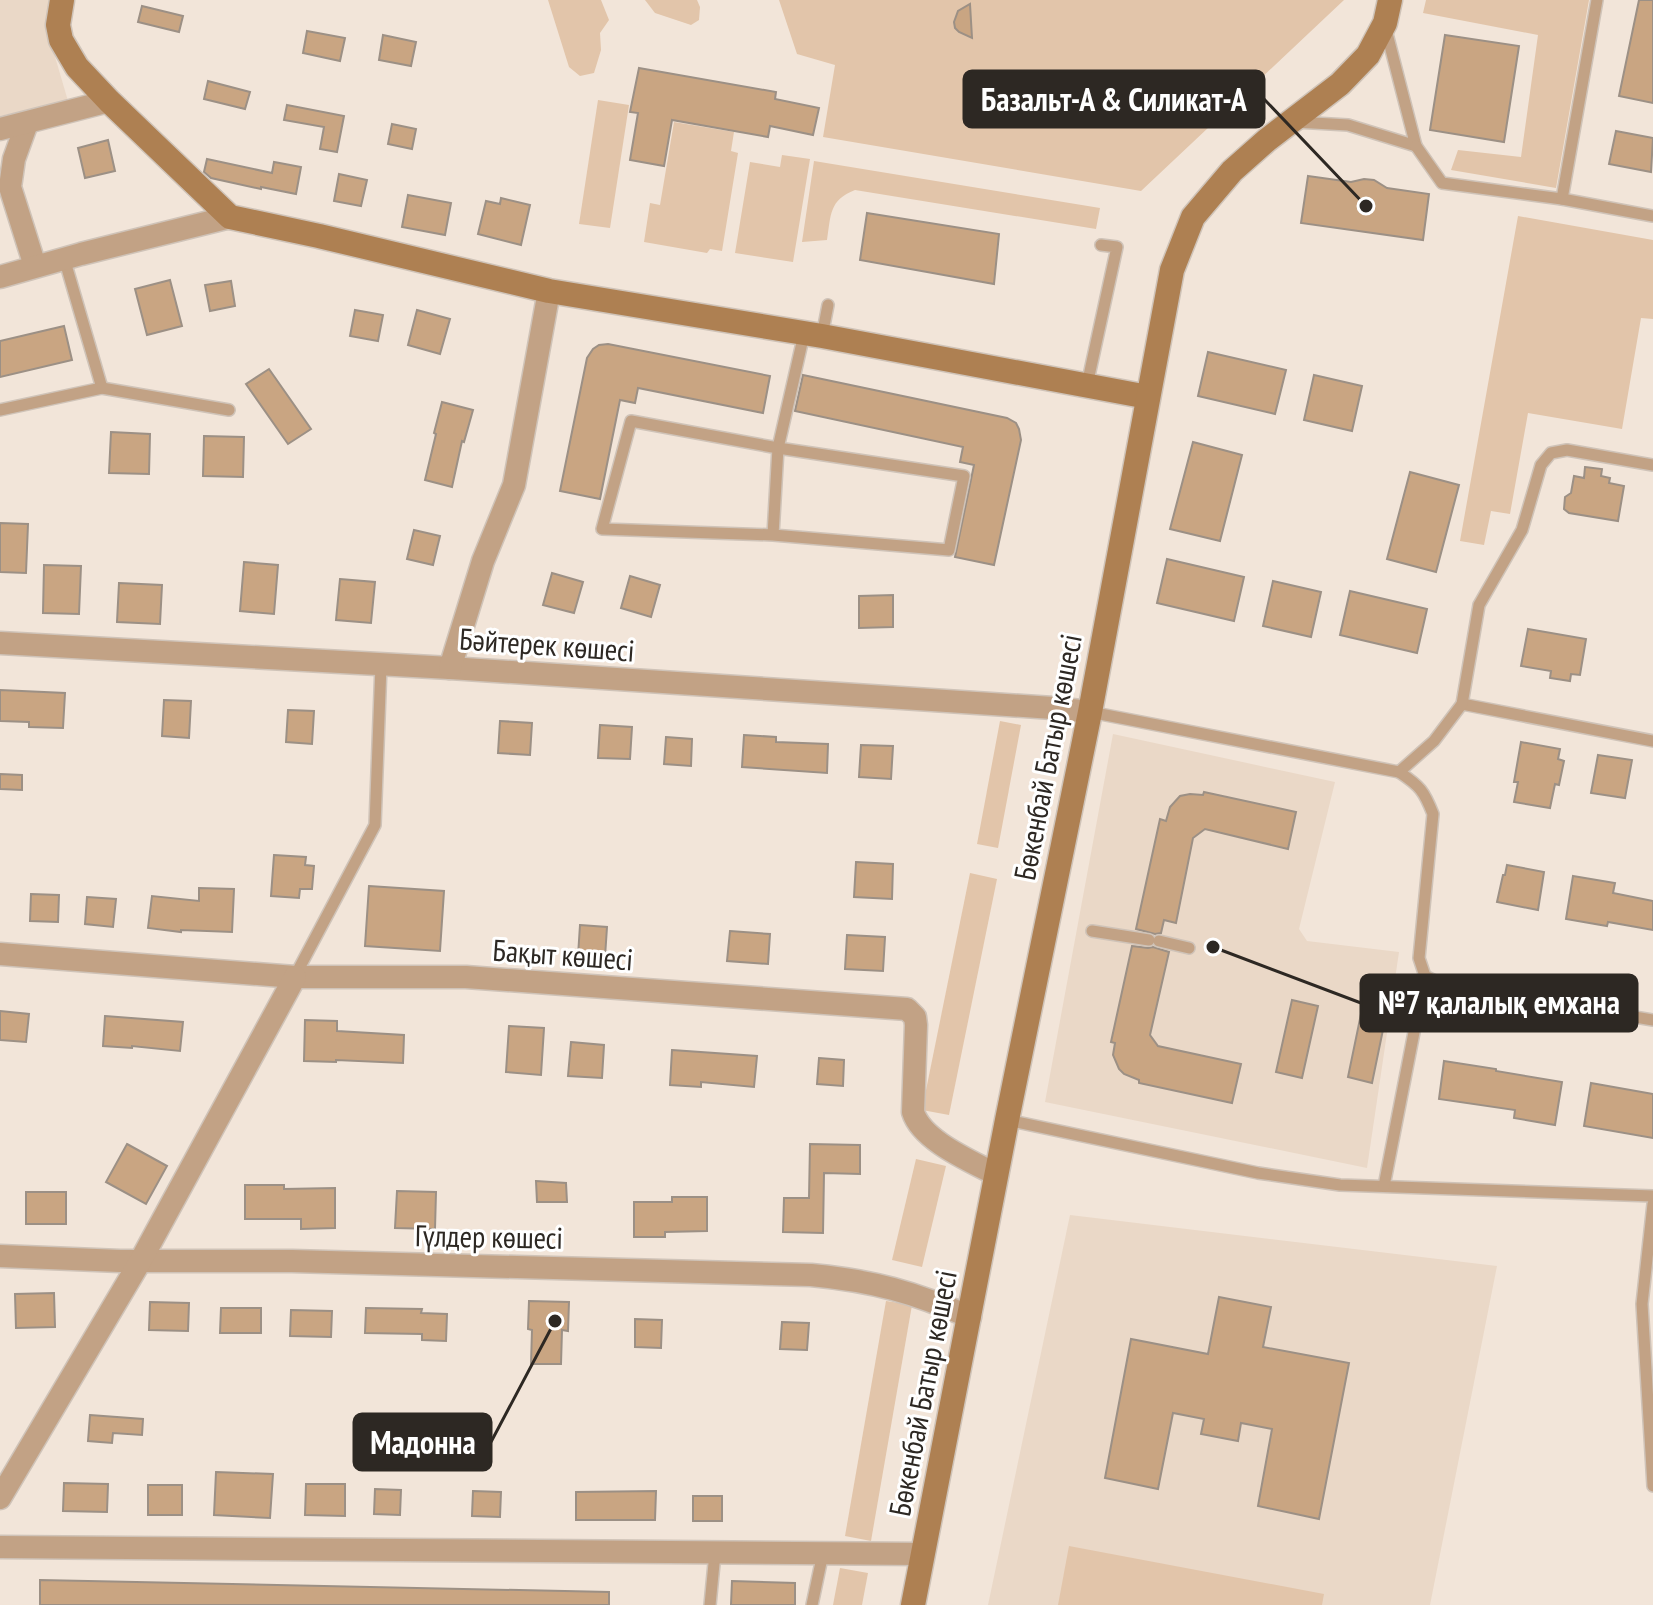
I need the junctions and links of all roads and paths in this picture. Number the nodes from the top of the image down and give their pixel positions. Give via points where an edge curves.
1 (62, 0) edge
2 (1597, 0) edge
3 (1387, 12) edge
4 (109, 101) junction
5 (1291, 122) junction
6 (27, 123) junction
7 (0, 129) edge
8 (1416, 146) junction
9 (1562, 199) junction
10 (1653, 216) edge
11 (230, 217) junction
12 (1101, 245) dead end
13 (64, 258) junction
14 (35, 266) junction
15 (0, 277) edge
16 (549, 291) junction
17 (828, 305) dead end
18 (813, 335) junction
19 (1087, 385) junction
20 (102, 388) junction
21 (1148, 397) junction
22 (0, 410) edge
23 (229, 410) dead end
24 (778, 448) junction
25 (1653, 465) edge
26 (773, 535) junction
27 (0, 643) edge
28 (381, 665) junction
29 (450, 668) junction
30 (1462, 704) junction
31 (1090, 712) junction
32 (1653, 741) edge
33 (1399, 772) junction
34 (1092, 931) dead end
35 (1189, 948) dead end
36 (0, 954) edge
37 (1425, 976) junction
38 (295, 977) junction
39 (1653, 1020) edge
40 (1007, 1120) junction
41 (997, 1175) junction
42 (1384, 1186) junction
43 (1653, 1196) edge
44 (1653, 1204) edge
45 (0, 1256) edge
46 (141, 1260) junction
47 (970, 1317) junction
48 (1653, 1486) edge
49 (0, 1498) edge
50 (0, 1547) edge
51 (715, 1553) junction
52 (823, 1553) junction
53 (923, 1554) junction
54 (710, 1605) edge
55 (812, 1605) edge
56 (913, 1605) edge

1 - 4 main road via 61,40 77,67
2 - 9 lane
3 - 5 main road, Бөкенбай Батыр көшесі via 1368,55
3 - 8 lane
4 - 6 street
4 - 11 main road
5 - 8 lane via 1348,125
5 - 21 main road, Бөкенбай Батыр көшесі via 1232,171 1193,217 1172,270
6 - 7 street
6 - 14 street via 10,187
8 - 9 lane via 1442,183
9 - 10 lane
11 - 13 street
11 - 16 main road
12 - 19 lane via 1117,247
13 - 14 street
13 - 20 lane
14 - 15 street
16 - 18 main road
16 - 29 street via 514,485 483,561
17 - 18 lane
18 - 19 main road
18 - 24 lane
19 - 21 main road
20 - 22 lane
20 - 23 lane
21 - 31 main road, Бөкенбай Батыр көшесі
24 - 26 lane
24 - 26 lane via 631,421 602,529
24 - 26 lane via 964,476 949,550
25 - 30 lane via 1567,450 1551,453 1541,465 1522,530 1479,605
27 - 28 street, Бәйтерек көшесі
28 - 29 street, Бәйтерек көшесі
28 - 38 lane via 375,825
29 - 31 street, Бәйтерек көшесі
30 - 32 lane
30 - 33 lane via 1434,741
31 - 33 lane
31 - 40 main road, Бөкенбай Батыр көшесі
33 - 37 lane via 1425,793 1433,814 1419,958
34 - 35 lane
36 - 38 street, Бақыт көшесі
37 - 39 lane via 1441,984
37 - 42 lane
38 - 41 street, Бақыт көшесі via 466,977 907,1009 916,1025 915,1120 929,1136
38 - 46 street
40 - 41 main road, Бөкенбай Батыр көшесі
40 - 42 lane via 1258,1173
41 - 47 main road, Бөкенбай Батыр көшесі
42 - 43 lane
44 - 48 lane via 1642,1304
45 - 46 street, Гүлдер көшесі
46 - 47 street, Гүлдер көшесі via 811,1275 895,1288
46 - 49 street
47 - 53 main road, Бөкенбай Батыр көшесі
50 - 51 street
51 - 52 street
51 - 54 lane
52 - 53 street
52 - 55 lane
53 - 56 main road, Бөкенбай Батыр көшесі

